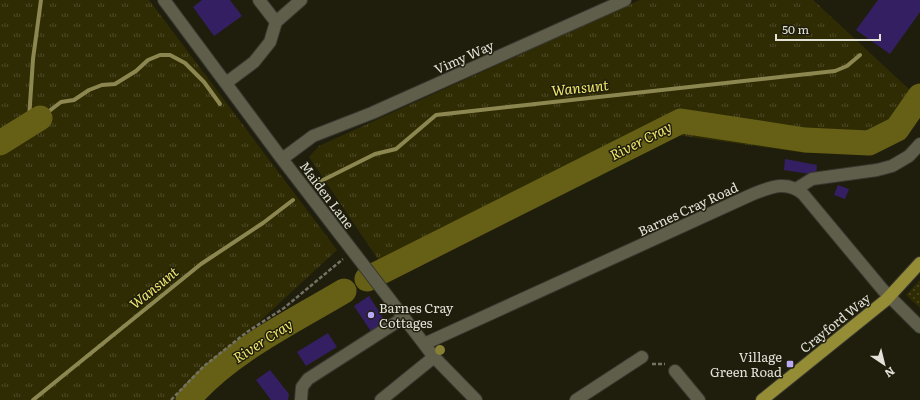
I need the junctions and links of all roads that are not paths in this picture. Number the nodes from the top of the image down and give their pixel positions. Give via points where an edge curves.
1 (164, 0) edge
2 (259, 0) edge
3 (302, 0) edge
4 (625, 0) edge
5 (276, 22) junction
6 (226, 84) junction
7 (920, 144) edge
8 (282, 159) junction
9 (796, 189) junction
10 (920, 263) edge
11 (890, 296) junction
12 (403, 318) junction
13 (920, 327) edge
14 (424, 344) junction
15 (434, 357) junction
16 (642, 357) road end
17 (675, 371) road end
18 (301, 400) edge
19 (381, 400) edge
20 (476, 400) edge
21 (576, 400) edge
22 (699, 400) edge
23 (762, 400) edge

1 - 6 street, Maiden Lane
2 - 5 street
3 - 5 street
4 - 8 street, Vimy Way via 372,113 313,136
5 - 6 street via 270,42 254,62
6 - 8 street, Maiden Lane
7 - 9 street via 909,156 892,166 812,179
8 - 12 street, Maiden Lane
9 - 11 street
9 - 14 street, Barnes Cray Road via 776,186 754,194
10 - 11 main road, Crayford Way
11 - 13 street
11 - 23 main road, Crayford Way
12 - 14 street, Maiden Lane
12 - 18 street via 322,368 305,382
14 - 15 street, Maiden Lane
15 - 19 street
15 - 20 street, Maiden Lane
16 - 21 street
17 - 22 street

